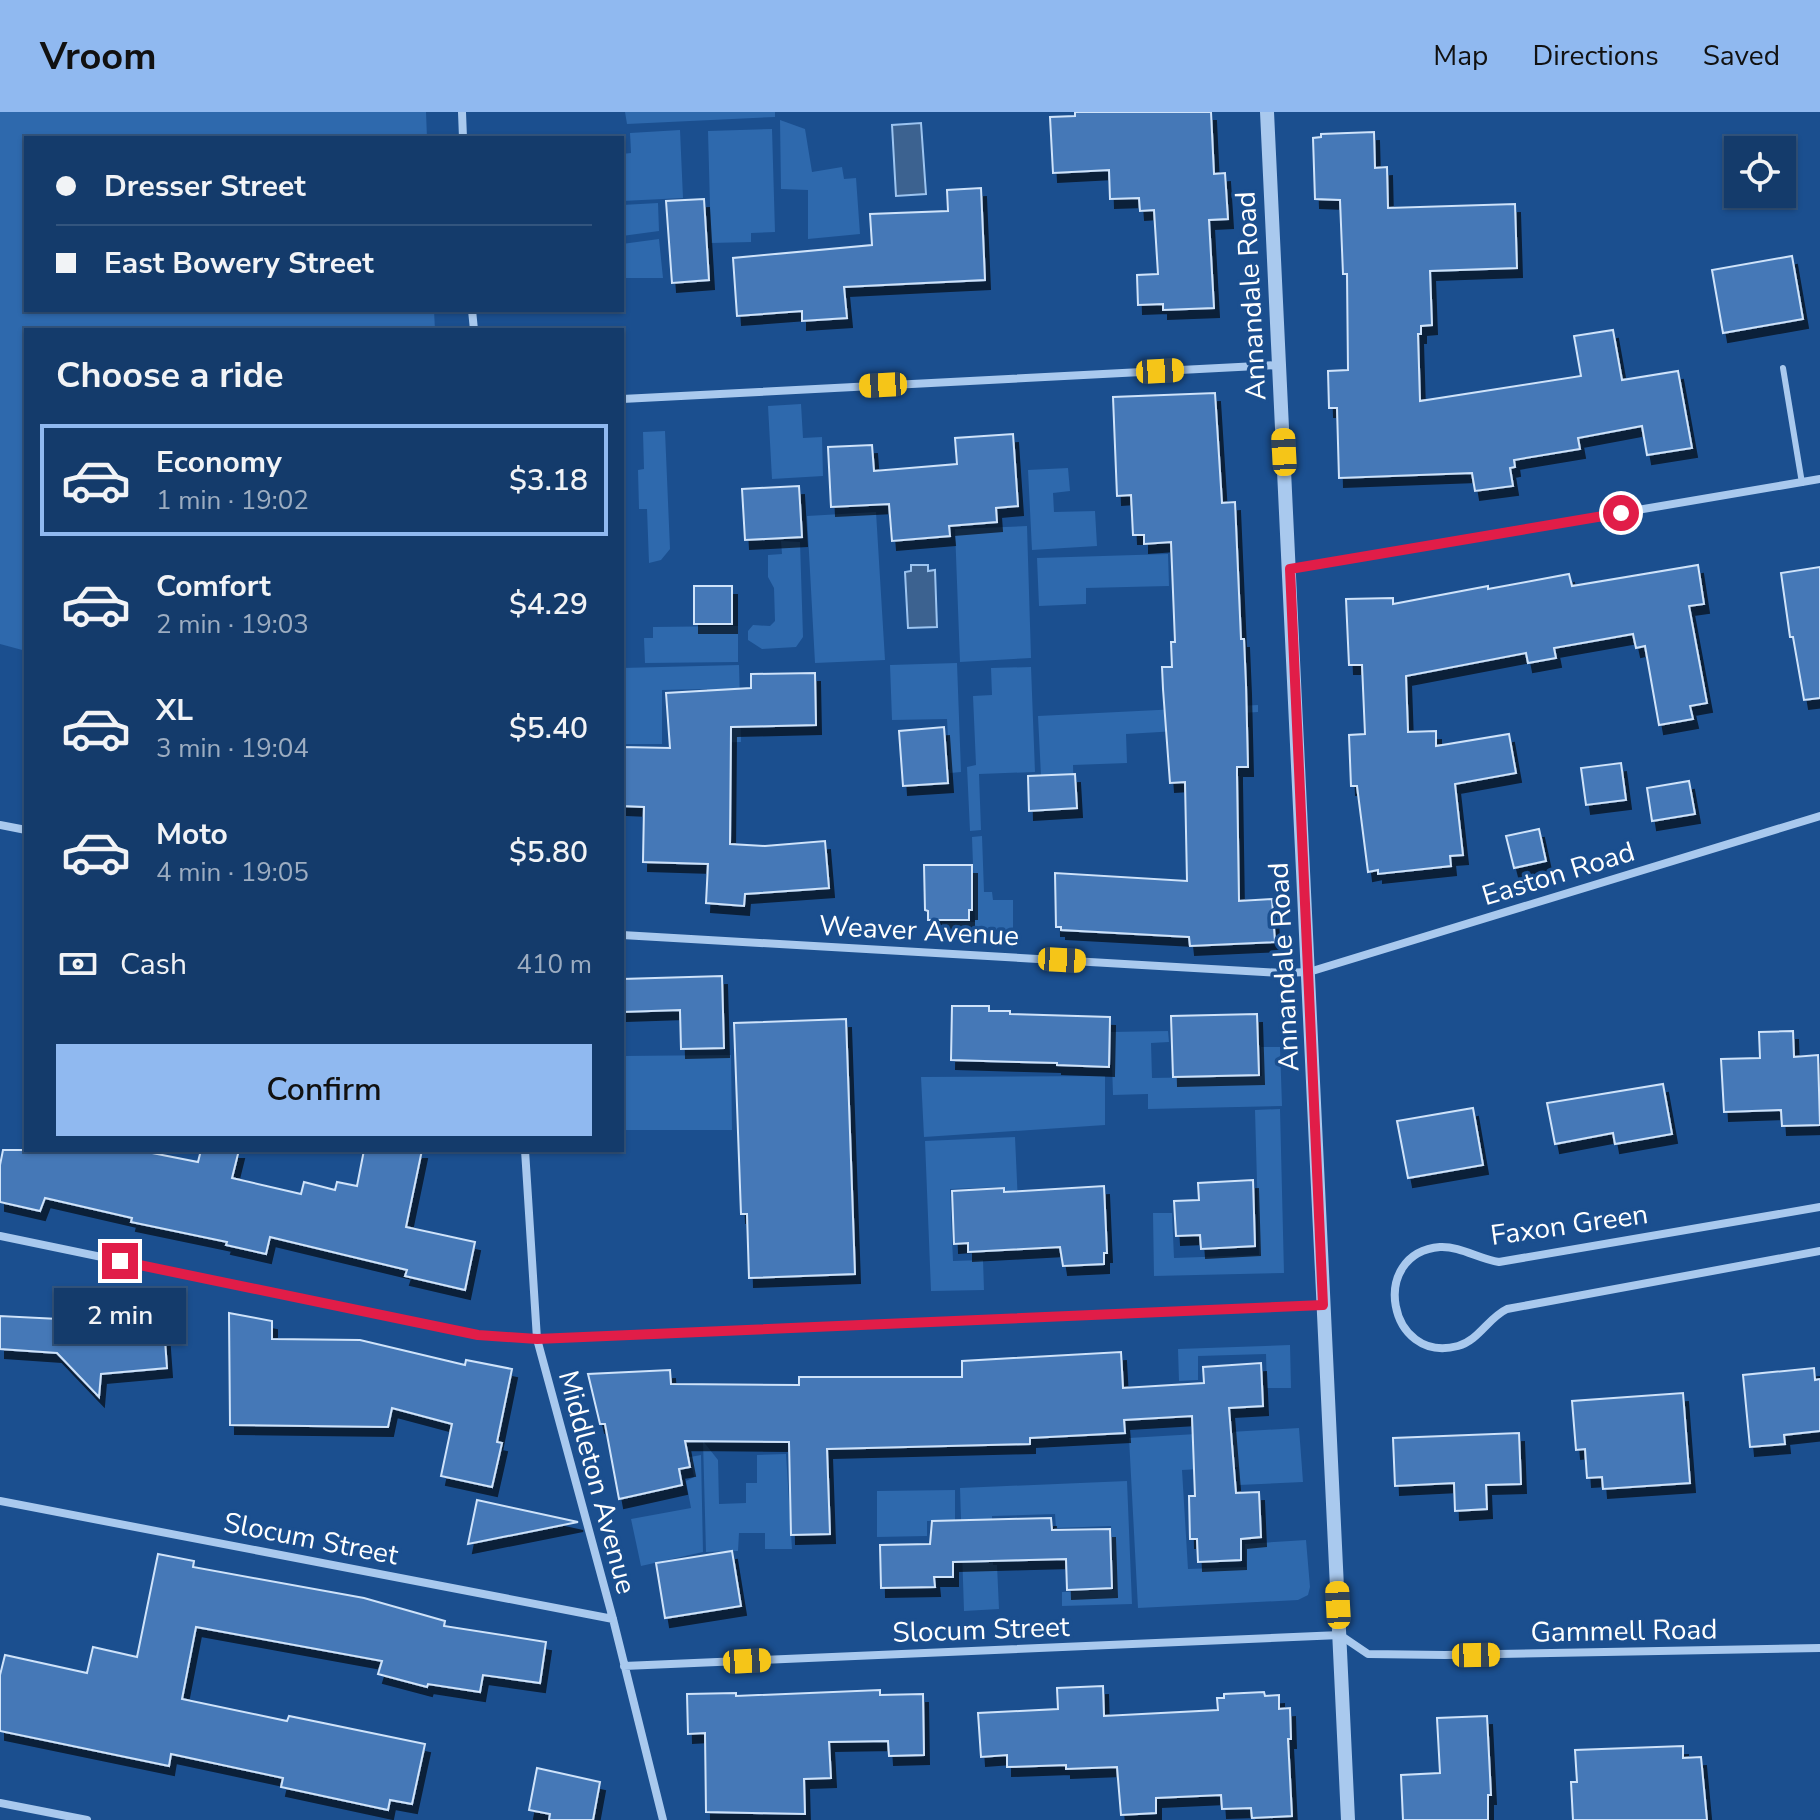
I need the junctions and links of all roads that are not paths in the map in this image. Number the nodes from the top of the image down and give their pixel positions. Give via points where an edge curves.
1 (462, 112) edge
2 (1267, 112) edge
3 (463, 136) edge
4 (1279, 365) junction
5 (1783, 368) dead end
6 (624, 399) edge
7 (1820, 479) edge
8 (1802, 483) junction
9 (1290, 569) junction
10 (1820, 816) edge
11 (0, 825) edge
12 (24, 830) edge
13 (624, 935) edge
14 (1309, 972) junction
15 (525, 1152) edge
16 (1820, 1207) edge
17 (0, 1236) edge
18 (1820, 1251) edge
19 (1323, 1305) junction
20 (537, 1339) junction
21 (0, 1501) edge
22 (613, 1619) junction
23 (1340, 1635) junction
24 (1820, 1648) edge
25 (624, 1666) junction
26 (0, 1803) edge
27 (50, 1817) edge
28 (87, 1820) edge
29 (663, 1820) edge
30 (1348, 1820) edge

1 - 3 street
2 - 4 street, Annandale Road
4 - 6 street
4 - 9 street, Annandale Road
5 - 8 lane
7 - 8 street
8 - 9 street
9 - 14 street, Annandale Road
10 - 14 street, Easton Road
11 - 12 street
13 - 14 street, Weaver Avenue
14 - 19 street, Annandale Road
15 - 20 street, Middleton Avenue
16 - 18 street, Faxon Green via 1499,1262 1438,1247 1411,1259 1401,1270 1393,1299 1396,1314 1414,1338 1442,1347 1474,1338 1507,1309
17 - 20 street via 478,1335
19 - 20 street
19 - 23 street, Annandale Road
20 - 22 street, Middleton Avenue
21 - 22 street, Slocum Street
22 - 25 street, Middleton Avenue
23 - 24 street, Gammell Road via 1368,1654
23 - 25 street, Slocum Street
23 - 30 street, Annandale Road
25 - 29 street, Middleton Avenue
26 - 27 street
27 - 28 street

